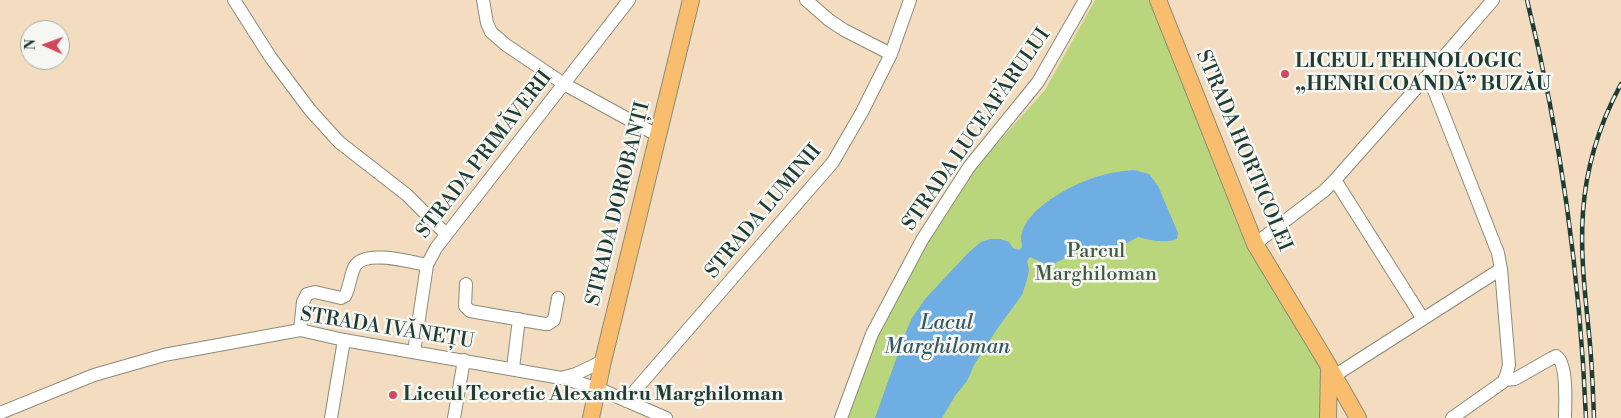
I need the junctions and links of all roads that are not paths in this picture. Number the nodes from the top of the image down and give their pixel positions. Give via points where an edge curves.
1 (234, 0) edge
2 (482, 0) edge
3 (629, 0) edge
4 (691, 0) edge
5 (806, 0) edge
6 (910, 0) edge
7 (1085, 0) edge
8 (1158, 0) edge
9 (1492, 0) edge
10 (891, 54) junction
11 (1428, 75) junction
12 (564, 84) junction
13 (657, 135) junction
14 (1335, 180) junction
15 (446, 234) junction
16 (1255, 244) junction
17 (427, 265) junction
18 (1501, 269) junction
19 (466, 284) dead end
20 (558, 298) dead end
21 (519, 319) junction
22 (1423, 319) junction
23 (300, 330) junction
24 (344, 340) junction
25 (414, 352) junction
26 (464, 360) junction
27 (602, 362) junction
28 (513, 368) junction
29 (1331, 371) junction
30 (561, 378) junction
31 (1504, 380) junction
32 (597, 388) junction
33 (1344, 394) junction
34 (626, 401) junction
35 (0, 413) edge
36 (1328, 414) edge
37 (331, 418) edge
38 (454, 418) edge
39 (591, 418) edge
40 (666, 418) edge
41 (841, 418) edge
42 (1358, 418) edge
43 (1452, 418) edge
44 (1565, 418) edge

1 - 15 street via 271,58 338,142 407,195
2 - 12 street via 491,32
3 - 12 street, STRADA PRIMĂVERII
4 - 13 main road, STRADA DOROBANȚI
5 - 10 street via 844,30
6 - 10 street, STRADA LUMINII
7 - 41 street, STRADA LUCEAFĂRULUI via 1038,82 969,167 922,240 872,334
8 - 16 main road, STRADA HORTICOLEI
9 - 11 street
10 - 34 street, STRADA LUMINII via 833,162
11 - 14 street
11 - 18 street via 1498,253
12 - 13 street
12 - 15 street, STRADA PRIMĂVERII
13 - 27 main road, STRADA DOROBANȚI
14 - 16 street
14 - 22 street
15 - 17 street, STRADA PRIMĂVERII
16 - 29 main road, STRADA HORTICOLEI
17 - 23 street via 373,257 360,261 355,266 345,296 307,294
17 - 25 street, STRADA PRIMĂVERII
18 - 22 street
18 - 31 street via 1509,365
19 - 21 street via 464,301 470,312
20 - 21 street via 552,322 545,324
21 - 28 street
22 - 29 street
23 - 24 street, STRADA IVĂNEȚU
23 - 35 street, STRADA IVĂNEȚU via 164,356 94,374
24 - 25 street, STRADA IVĂNEȚU
24 - 37 street
25 - 26 street, STRADA IVĂNEȚU
26 - 28 street, STRADA IVĂNEȚU
26 - 38 street
27 - 30 street
27 - 32 main road, STRADA DOROBANȚI
28 - 30 street, STRADA IVĂNEȚU
29 - 33 main road, STRADA HORTICOLEI
29 - 36 main road
30 - 32 street, STRADA IVĂNEȚU
31 - 43 street
31 - 44 street via 1515,379 1556,356 1562,363
32 - 34 street, STRADA IVĂNEȚU
32 - 39 main road, STRADA DOROBANȚI
33 - 36 main road via 1333,394
33 - 42 main road, STRADA HORTICOLEI
34 - 40 street, STRADA IVĂNEȚU

